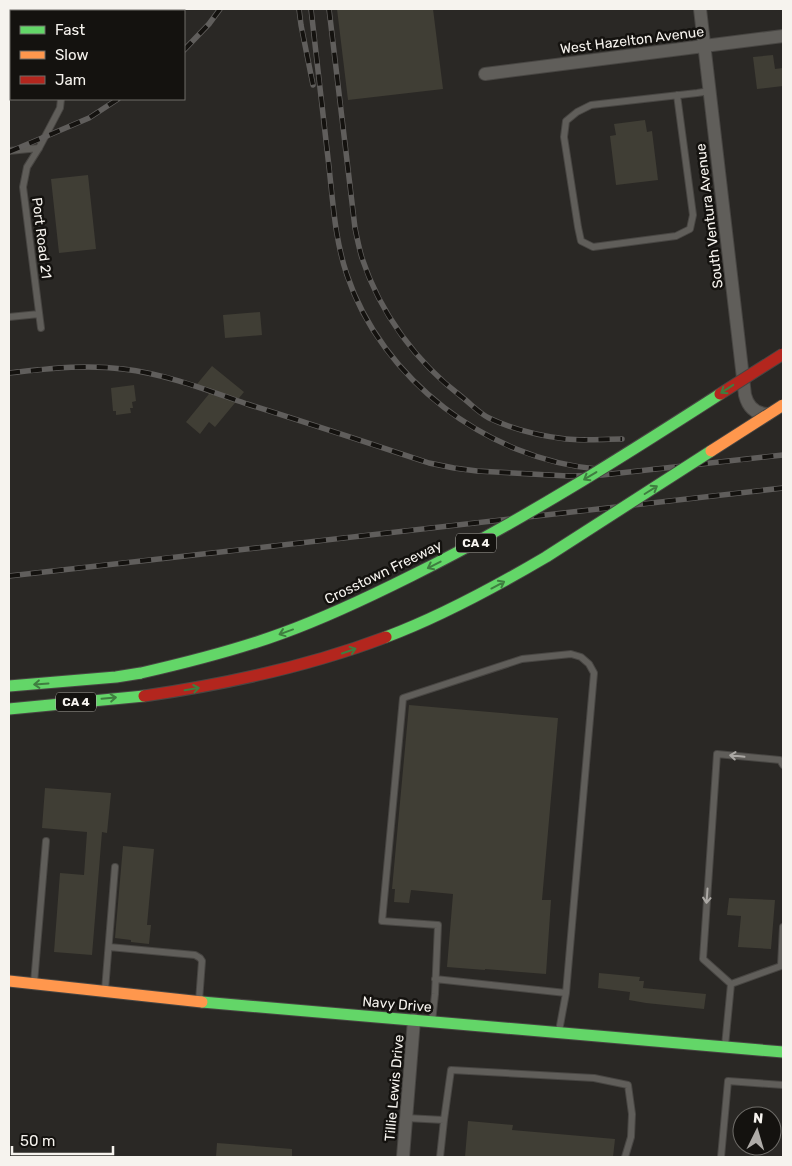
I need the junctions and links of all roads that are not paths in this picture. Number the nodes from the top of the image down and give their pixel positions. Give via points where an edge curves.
1 (700, 9) edge
2 (783, 36) edge
3 (705, 47) junction
4 (485, 74) dead end
5 (710, 91) junction
6 (677, 95) junction
7 (61, 100) edge
8 (39, 148) junction
9 (9, 151) edge
10 (39, 314) junction
11 (9, 318) edge
12 (41, 328) dead end
13 (783, 354) edge
14 (783, 405) edge
15 (783, 413) edge
16 (9, 686) edge
17 (9, 709) edge
18 (783, 765) edge
19 (46, 841) dead end
20 (116, 867) dead end
21 (783, 927) edge
22 (109, 947) junction
23 (436, 978) junction
24 (9, 981) edge
25 (34, 984) junction
26 (731, 984) junction
27 (105, 991) junction
28 (566, 993) junction
29 (199, 1002) junction
30 (414, 1020) junction
31 (432, 1022) junction
32 (559, 1033) junction
33 (725, 1047) junction
34 (783, 1052) edge
35 (783, 1085) edge
36 (406, 1118) junction
37 (444, 1120) junction
38 (403, 1157) edge
39 (440, 1157) edge
40 (625, 1157) edge
41 (721, 1157) edge

1 - 3 street, South Ventura Avenue
2 - 3 street, West Hazelton Avenue
3 - 4 street, West Hazelton Avenue
3 - 5 street, South Ventura Avenue
5 - 6 lane
5 - 15 street, South Ventura Avenue via 745,395 751,408 760,414
6 - 6 lane via 591,105 566,121 564,137 581,241 593,248 676,236 690,229 693,215
7 - 8 lane, Port Road 21 via 60,108
8 - 9 lane
8 - 10 lane, Port Road 21 via 27,167 23,187
10 - 11 lane
10 - 12 lane, Port Road 21
13 -> 16 main road, Crosstown Freeway / CA 4, bridge via 608,466 477,542 338,611 273,636 183,664 107,678
17 -> 14 main road, CA 4, bridge via 144,696 228,683 352,650 432,618 546,557
18 -> 26 lane via 780,760 717,754 703,960
19 - 25 lane
20 - 22 lane
21 - 26 lane via 780,966
22 - 27 lane
22 - 29 lane via 200,958
23 - 28 lane
23 - 28 lane via 438,926 382,921 403,698 522,659 571,654 581,657 594,673
23 - 31 lane
24 - 25 main road, Navy Drive
25 - 27 main road, Navy Drive
26 - 33 lane
27 - 29 main road, Navy Drive
28 - 32 lane
29 - 30 main road, Navy Drive
30 - 31 main road, Navy Drive
30 - 36 street, Tillie Lewis Drive
31 - 32 main road, Navy Drive
32 - 33 main road, Navy Drive
33 - 34 main road, Navy Drive
35 - 41 lane via 728,1080
36 - 37 lane
36 - 38 street, Tillie Lewis Drive
37 - 39 lane
37 - 40 lane via 451,1070 594,1078 628,1085 632,1114 631,1137

